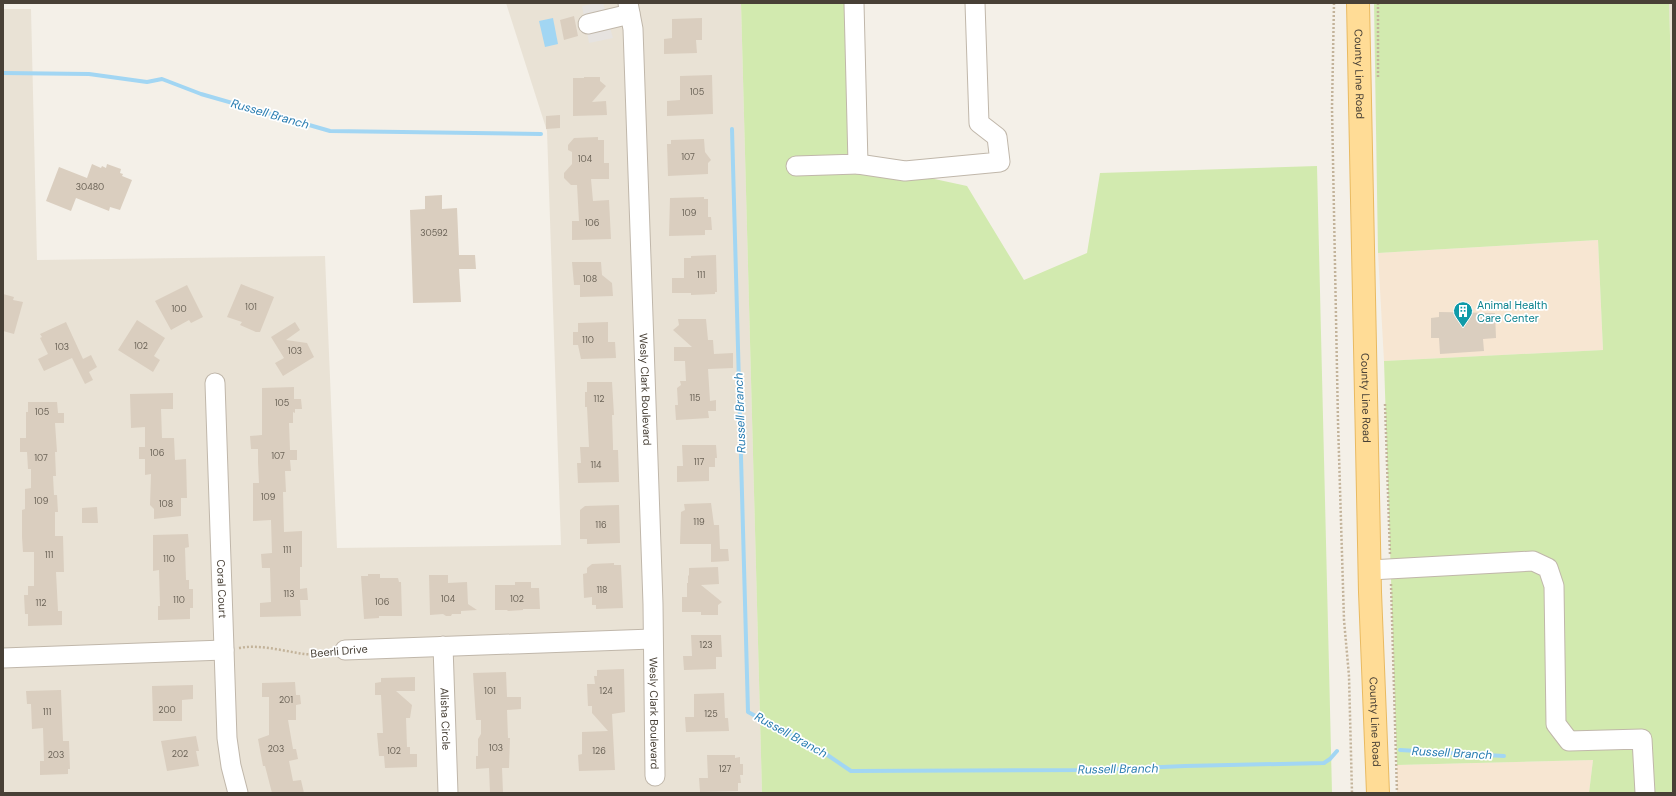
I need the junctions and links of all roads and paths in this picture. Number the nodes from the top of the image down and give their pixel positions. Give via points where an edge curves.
1 (854, 3) edge
2 (974, 3) edge
3 (1334, 3) edge
4 (1358, 3) edge
5 (1378, 3) edge
6 (628, 6) edge
7 (588, 24) dead end
8 (1378, 81) dead end
9 (858, 164) junction
10 (796, 166) dead end
11 (215, 383) dead end
12 (1385, 404) dead end
13 (1380, 569) junction
14 (652, 639) junction
15 (443, 646) junction
16 (224, 650) junction
17 (345, 650) joint
18 (3, 658) edge
19 (656, 776) dead end
20 (238, 793) edge
21 (448, 793) edge
22 (1352, 793) edge
23 (1378, 793) edge
24 (1397, 793) edge
25 (1645, 793) edge

1 - 9 street
2 - 9 street via 979,123 997,137 1000,162 905,171
3 - 22 path via 1332,108 1337,415
4 - 13 main road, County Line Road
5 - 8 path
6 - 7 street
6 - 14 street, Wesly Clark Boulevard via 634,44 653,604
9 - 10 street
11 - 16 street, Coral Court
12 - 13 path
13 - 23 main road, County Line Road
13 - 24 path
13 - 25 street via 1533,561 1548,568 1554,586 1556,724 1569,741 1642,739
14 - 15 street, Beerli Drive
14 - 19 street, Wesly Clark Boulevard
15 - 17 street, Beerli Drive
15 - 21 street, Alisha Circle
16 - 17 path, Beerli Drive via 245,647 306,654 336,653
16 - 18 street
16 - 20 street, Coral Court via 227,738

